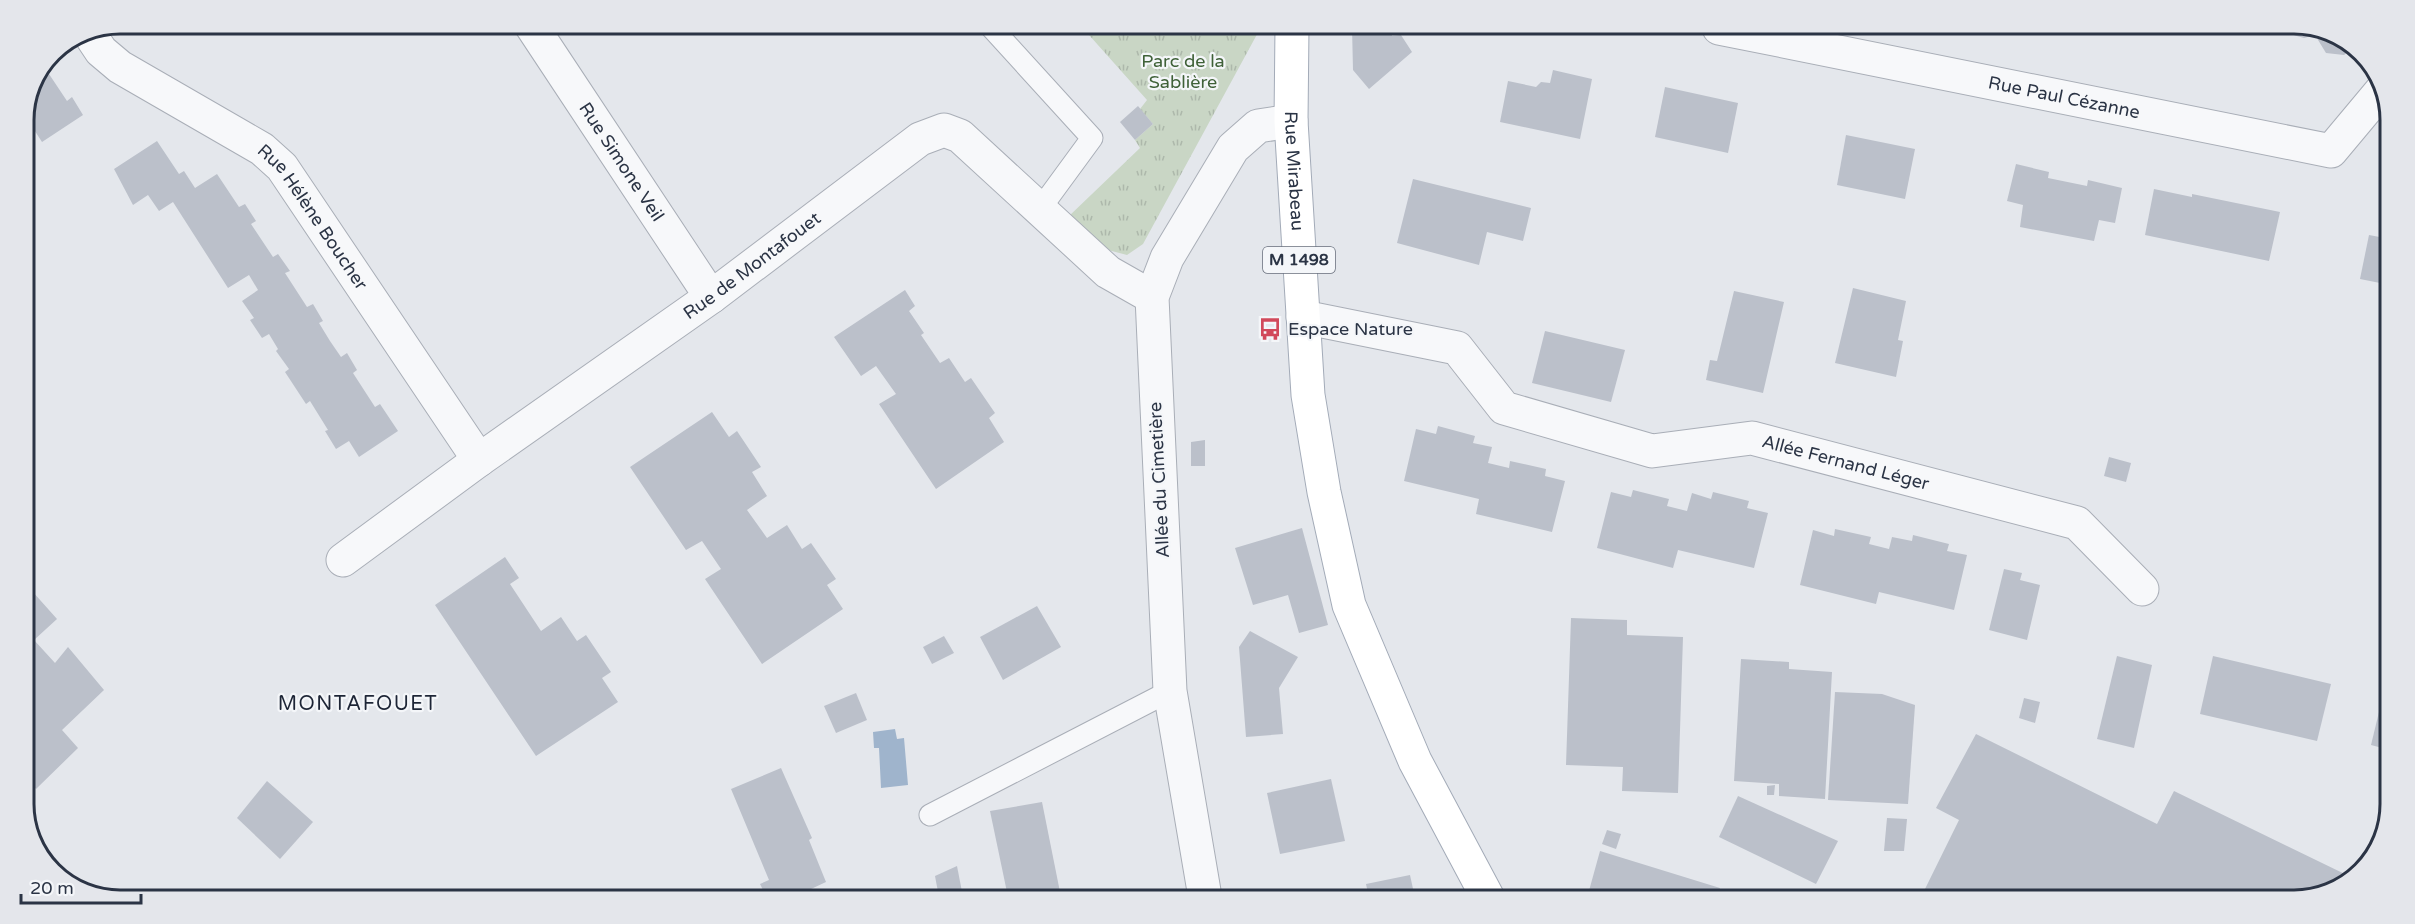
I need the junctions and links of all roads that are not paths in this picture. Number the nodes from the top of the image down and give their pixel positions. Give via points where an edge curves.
1 (537, 34) edge
2 (997, 34) edge
3 (1292, 34) edge
4 (1749, 34) edge
5 (93, 39) edge
6 (2377, 96) edge
7 (1291, 121) junction
8 (1040, 209) junction
9 (711, 297) junction
10 (1152, 297) junction
11 (1303, 317) junction
12 (479, 460) junction
13 (343, 560) dead end
14 (2142, 589) dead end
15 (1170, 691) junction
16 (930, 815) dead end
17 (1204, 890) edge
18 (1484, 890) edge

1 - 9 street, Rue Simone Veil
2 - 8 lane via 1092,138
3 - 7 main road, Rue Mirabeau / M 1498
4 - 6 street, Rue Paul Cézanne via 2331,151
5 - 12 street, Rue Hélène Boucher via 120,67 262,149 282,166
7 - 10 street, Allée du Cimetière via 1258,126 1233,148 1167,258
7 - 11 main road, Rue Mirabeau / M 1498
8 - 9 street, Rue de Montafouet via 960,136 944,130 921,139
8 - 10 street, Rue de Montafouet via 1108,272
9 - 12 street, Rue de Montafouet
10 - 15 street, Allée du Cimetière
11 - 14 street, Allée Fernand Léger via 1457,348 1504,408 1652,451 1752,438 2078,523
11 - 18 main road, Rue Mirabeau / M 1498 via 1308,395 1349,605 1415,761
12 - 13 street, Rue de Montafouet
15 - 16 lane
15 - 17 street, Allée du Cimetière

